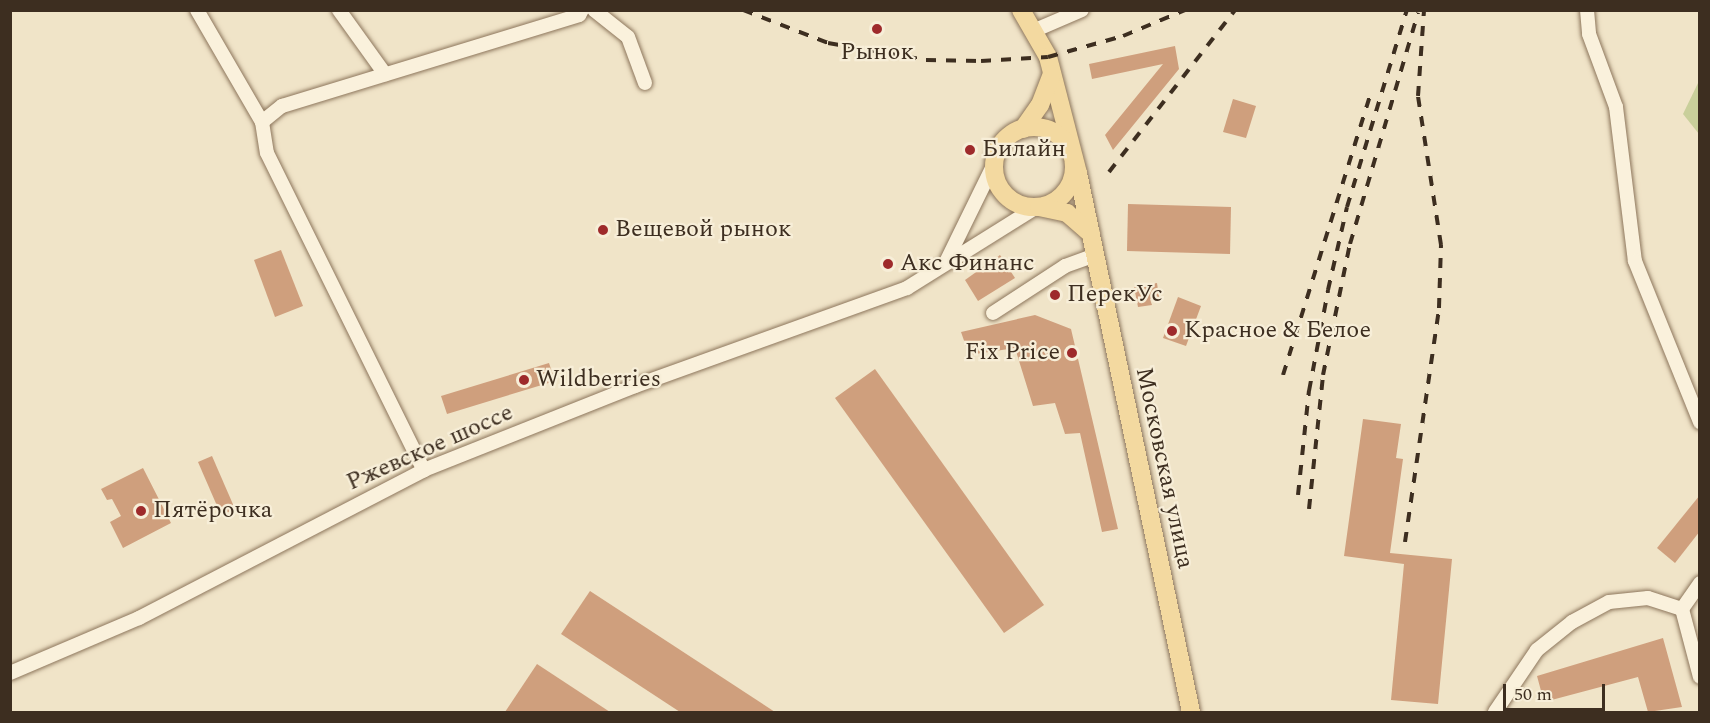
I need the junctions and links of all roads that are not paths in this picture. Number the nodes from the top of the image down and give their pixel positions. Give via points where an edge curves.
1 (197, 10) edge
2 (339, 10) edge
3 (594, 10) edge
4 (1021, 10) edge
5 (1082, 10) edge
6 (1587, 10) edge
7 (580, 13) edge
8 (1033, 31) junction
9 (385, 74) junction
10 (1052, 74) junction
11 (645, 82) dead end
12 (262, 122) junction
13 (1023, 129) junction
14 (1073, 157) junction
15 (994, 165) junction
16 (1037, 207) junction
17 (1091, 234) junction
18 (1095, 255) junction
19 (945, 264) junction
20 (993, 313) dead end
21 (1700, 422) edge
22 (424, 470) junction
23 (1700, 583) edge
24 (1682, 609) junction
25 (10, 673) edge
26 (1700, 677) edge
27 (1191, 712) edge
28 (1495, 712) edge

1 - 12 street
2 - 9 street
3 - 11 street via 628,37
4 - 8 main road, Московская улица
5 - 8 street
6 - 21 street via 1589,34 1616,107 1635,261
7 - 9 street
8 - 10 main road, Московская улица via 1048,57
9 - 12 street via 282,106
10 - 13 main road via 1040,105
10 - 14 main road, Московская улица
12 - 22 street via 267,153
13 - 14 main road via 1054,132
13 - 15 main road via 1003,142
14 - 16 main road via 1070,186 1057,200
14 - 17 main road, Московская улица
15 - 16 main road via 998,186 1005,195 1013,202
15 - 19 street
16 - 17 main road via 1073,217
16 - 19 street, Ржевское шоссе
17 - 18 main road, Московская улица
18 - 20 street via 1065,266
18 - 27 main road, Московская улица
19 - 22 street, Ржевское шоссе via 907,288 634,386
22 - 25 street, Ржевское шоссе via 139,618
23 - 24 street
24 - 26 street
24 - 28 street via 1648,598 1609,602 1572,622 1537,650

